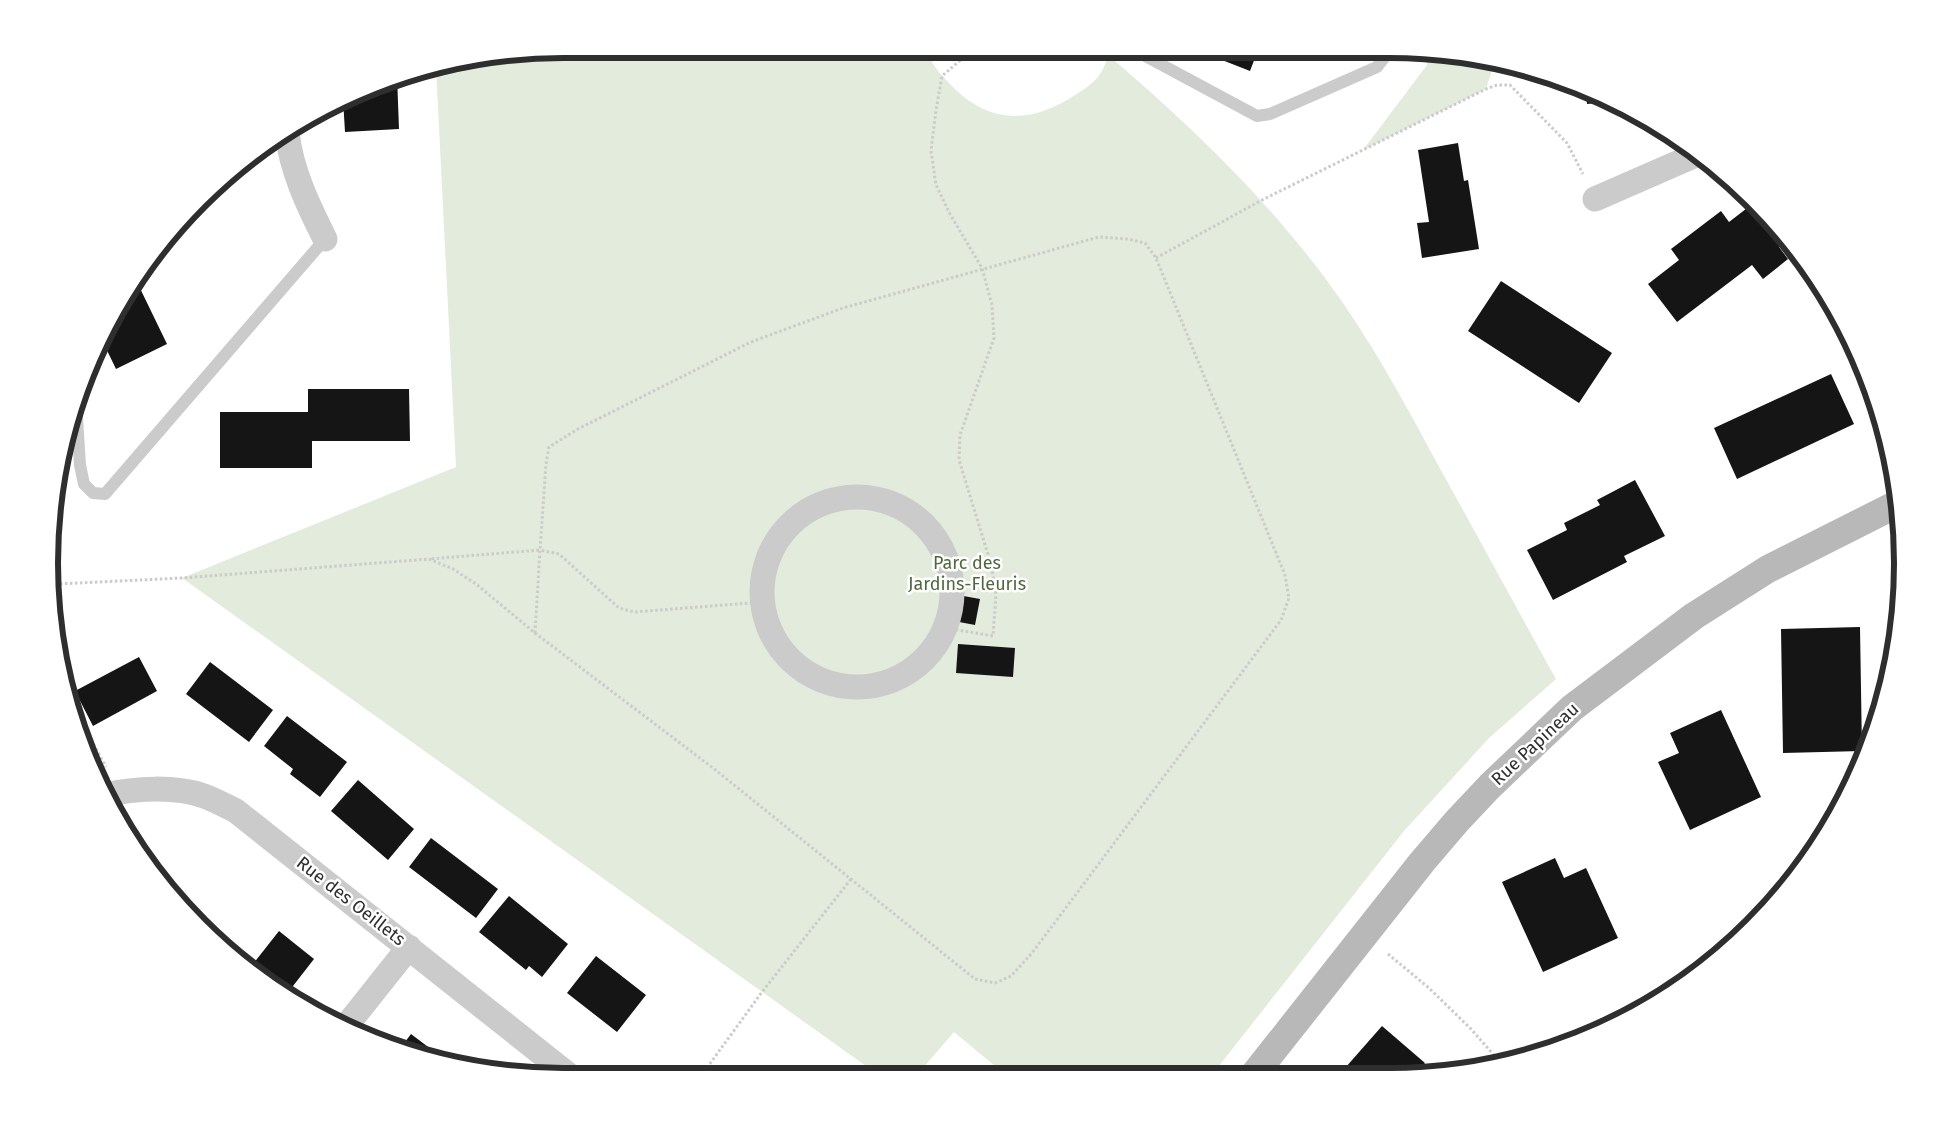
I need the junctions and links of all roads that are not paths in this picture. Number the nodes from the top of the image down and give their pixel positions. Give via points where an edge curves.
1 (1149, 58) edge
2 (1384, 58) edge
3 (288, 139) edge
4 (1690, 157) edge
5 (1595, 198) road end
6 (325, 239) joint
7 (77, 424) edge
8 (1891, 507) edge
9 (946, 628) joint
10 (113, 793) edge
11 (409, 947) junction
12 (350, 1021) edge
13 (560, 1068) edge
14 (1260, 1068) edge

1 - 2 lane via 1256,116 1270,114 1377,67
3 - 6 street via 301,190
4 - 5 street
6 - 7 lane via 105,494 93,493 84,484
8 - 14 street, Rue Papineau via 1759,574 1694,616 1572,708 1457,821
9 - 9 street via 921,664 888,683 850,687 832,684 798,667 774,638 762,602 767,562 788,527 821,504 861,497 900,507 932,532 943,549 953,588
10 - 11 street, Rue des Oeillets via 168,790 203,796 236,811
11 - 12 street
11 - 13 street, Rue des Oeillets

